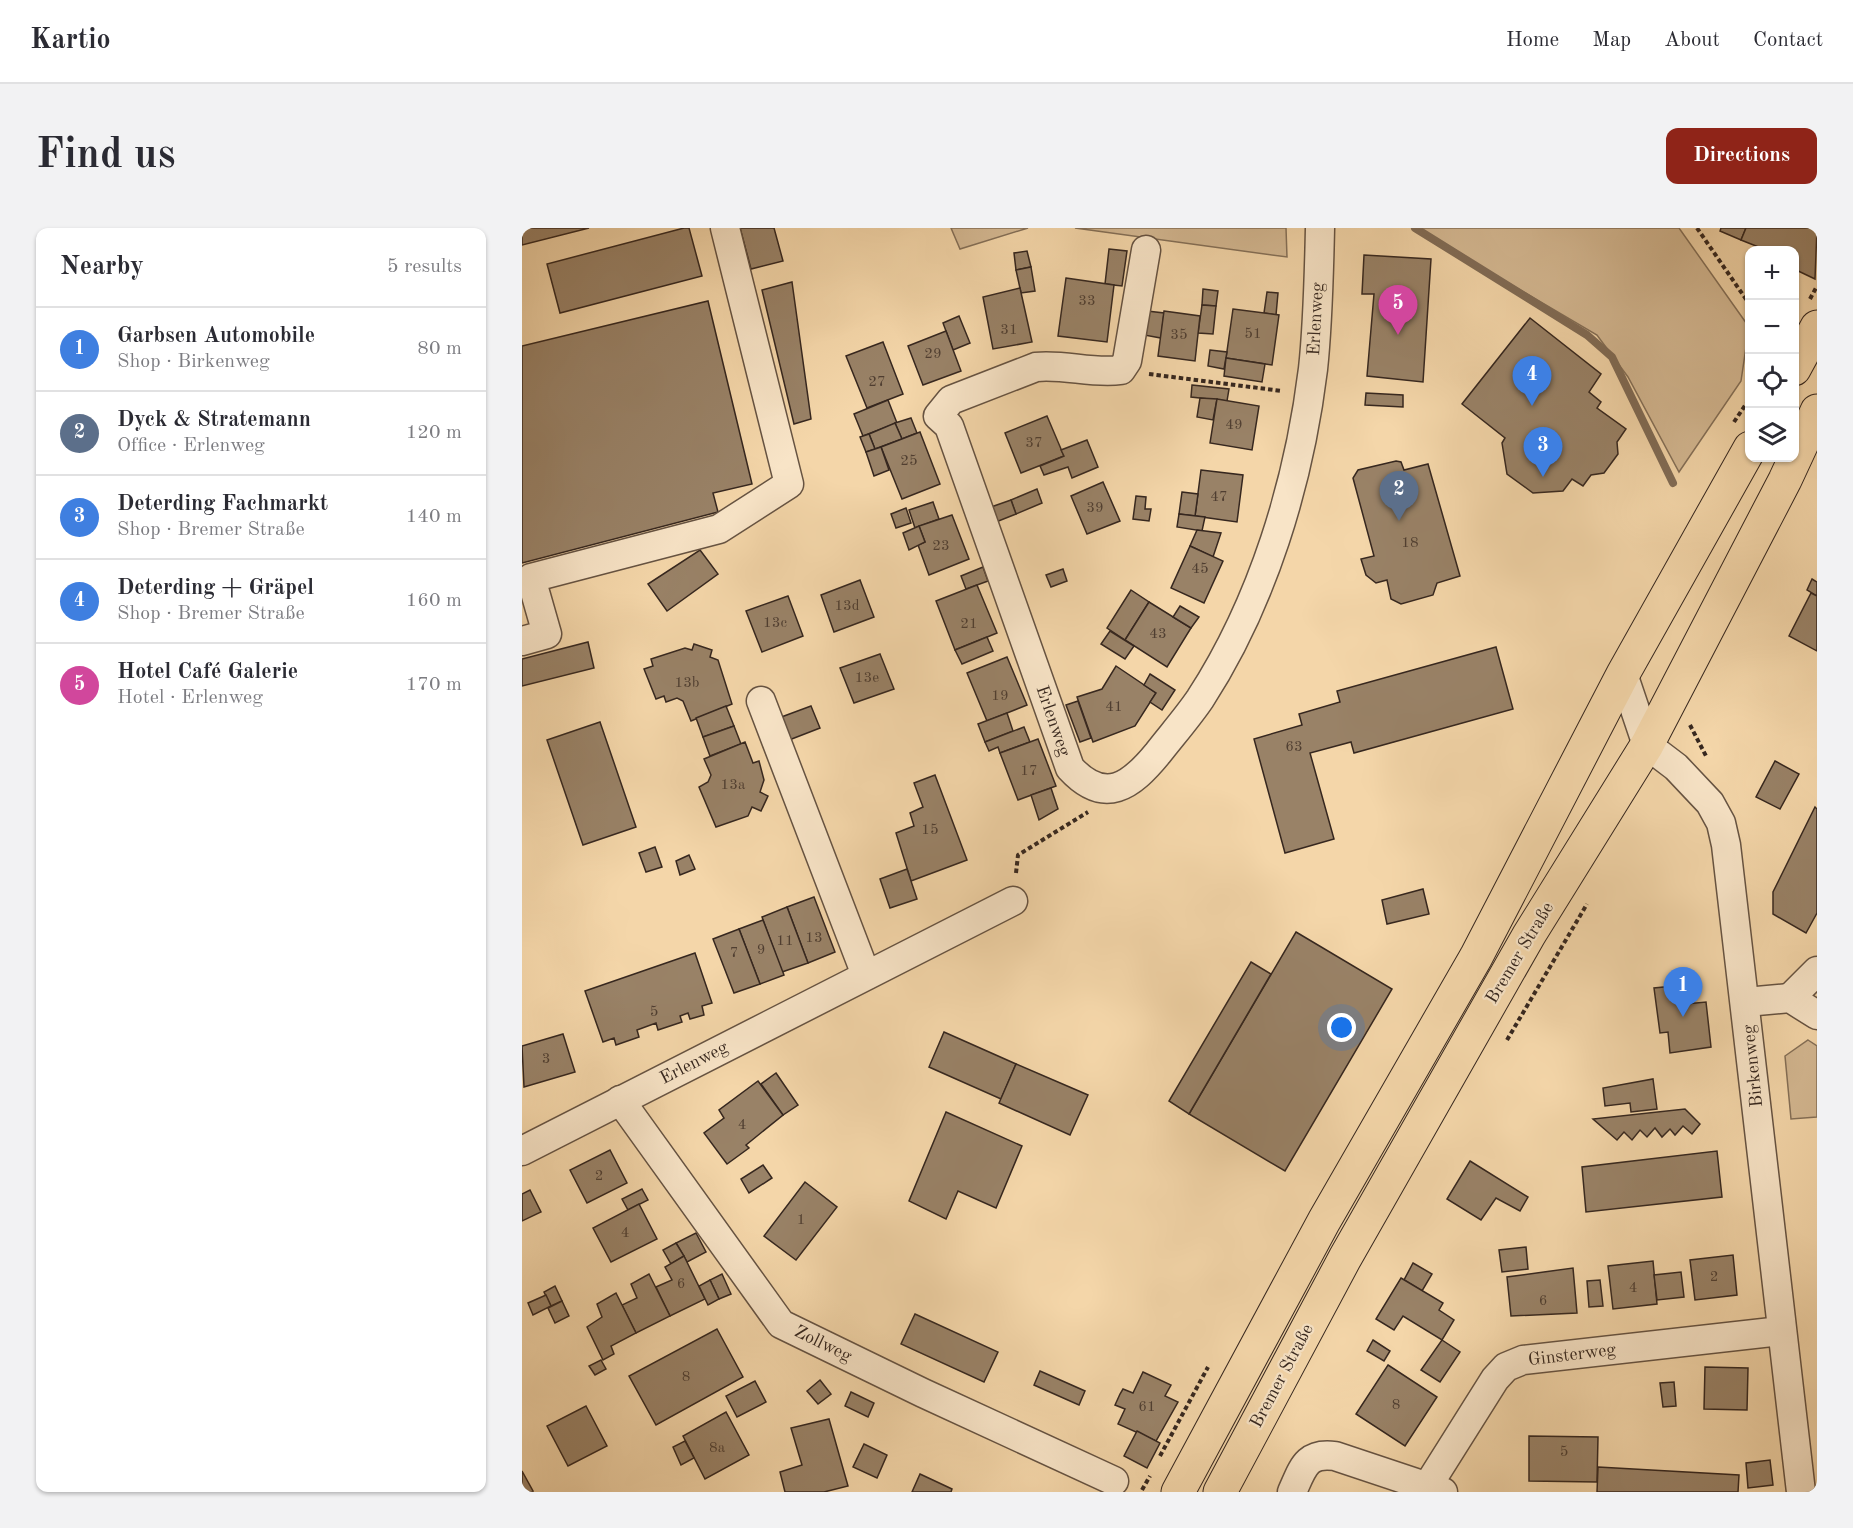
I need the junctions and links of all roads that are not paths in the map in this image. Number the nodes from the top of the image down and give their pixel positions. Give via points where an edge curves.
1 (725, 228) edge
2 (1320, 228) edge
3 (1146, 250) dead end
4 (1817, 327) edge
5 (1799, 360) edge
6 (1817, 411) edge
7 (1745, 455) edge
8 (522, 641) edge
9 (1623, 674) junction
10 (760, 701) dead end
11 (1647, 745) junction
12 (1013, 901) road end
13 (1817, 971) edge
14 (866, 975) junction
15 (1790, 998) junction
16 (1746, 1002) junction
17 (1817, 1015) edge
18 (620, 1100) junction
19 (522, 1151) edge
20 (1781, 1331) junction
21 (1114, 1481) dead end
22 (1435, 1489) edge
23 (1178, 1492) edge
24 (1220, 1492) edge
25 (1292, 1492) edge
26 (1801, 1492) edge

1 - 8 street via 789,484 720,529 531,578 547,634
2 - 3 street, Erlenweg via 1309,395 1294,472 1262,575 1200,698 1137,778 1112,789 1092,787 1070,768 949,426 938,416 951,400 1036,367 1102,373 1121,370 1127,361
4 - 5 main road
6 - 11 main road, Bremer Straße
7 - 9 main road, Bremer Straße
9 - 11 street
9 - 23 main road, Bremer Straße via 1476,957 1324,1221
10 - 14 street
11 - 16 street, Birkenweg via 1693,784 1721,823
11 - 24 main road, Bremer Straße via 1529,935 1350,1247
12 - 14 street, Erlenweg
13 - 15 street
14 - 18 street, Erlenweg
15 - 16 street
15 - 17 street
16 - 20 street, Birkenweg
18 - 19 street, Erlenweg
18 - 21 street, Zollweg via 781,1323
20 - 22 street, Ginsterweg via 1523,1360 1506,1367
20 - 26 street, Birkenweg
22 - 25 street, Ginsterweg via 1335,1456 1315,1455 1304,1466

